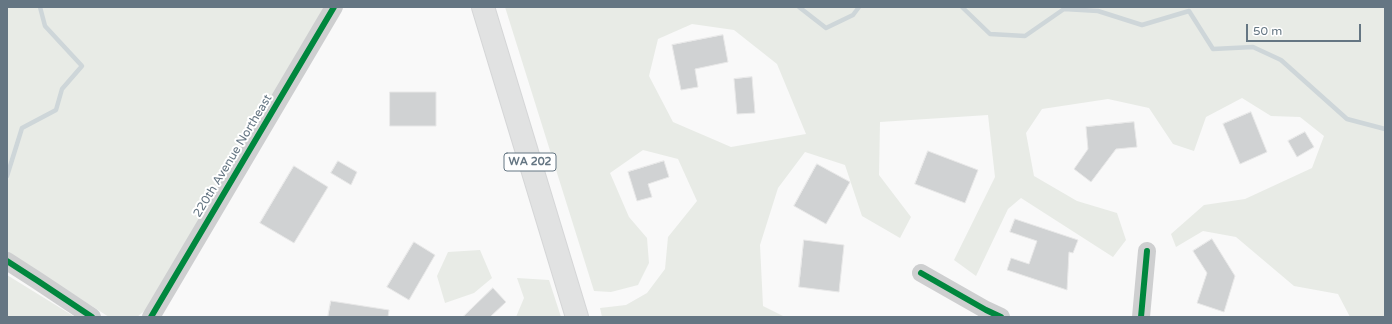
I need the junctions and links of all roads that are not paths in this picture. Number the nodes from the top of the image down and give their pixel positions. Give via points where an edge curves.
1 (334, 7) edge
2 (483, 7) edge
3 (1147, 251) dead end
4 (7, 262) edge
5 (921, 274) dead end
6 (92, 317) edge
7 (151, 317) edge
8 (577, 317) edge
9 (1001, 317) edge
10 (1141, 317) edge

1 - 7 street, 220th Avenue Northeast
2 - 8 main road, WA 202
3 - 10 street
4 - 6 street
5 - 9 street

